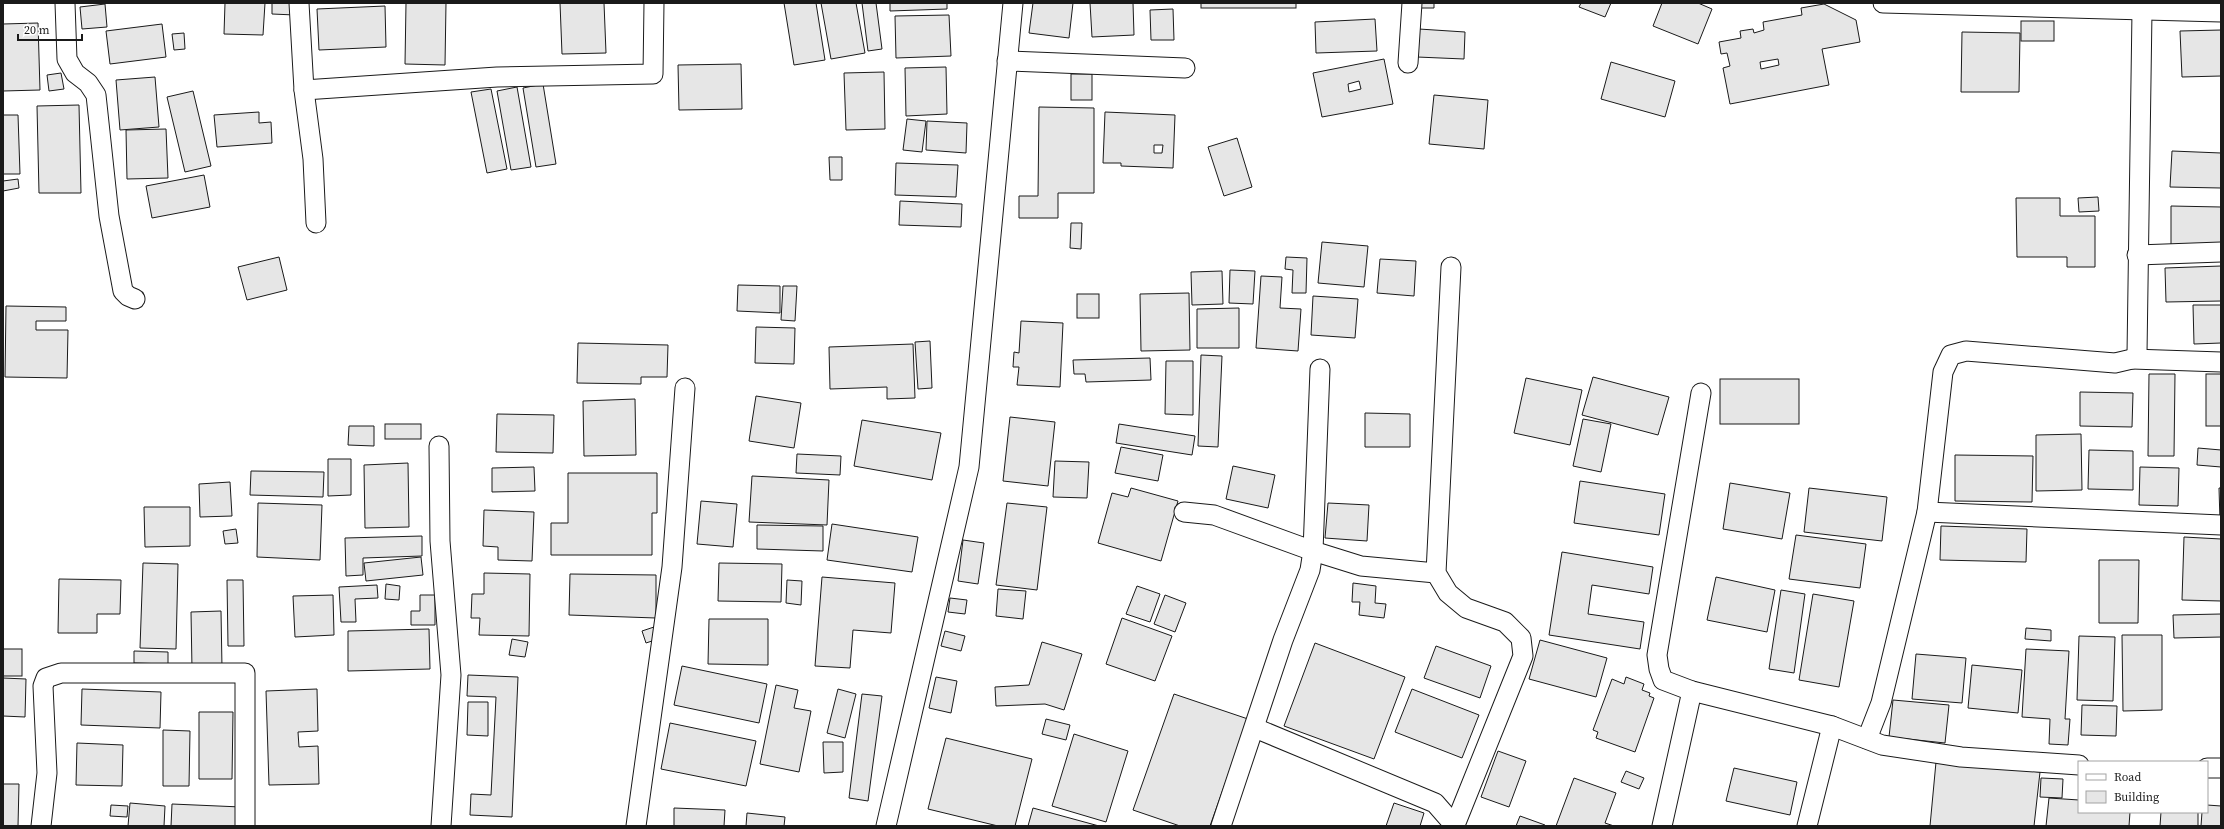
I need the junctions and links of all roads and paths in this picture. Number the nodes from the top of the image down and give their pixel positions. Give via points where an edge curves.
1 (65, 3) edge
2 (299, 3) edge
3 (654, 3) edge
4 (1013, 3) edge
5 (1412, 3) edge
6 (1883, 3) edge
7 (2142, 11) junction
8 (2221, 12) edge
9 (1007, 61) junction
10 (1408, 63) dead end
11 (1185, 68) dead end
12 (304, 90) junction
13 (316, 223) dead end
14 (2221, 252) edge
15 (2137, 255) junction
16 (1451, 267) dead end
17 (135, 298) dead end
18 (2132, 359) junction
19 (2221, 362) edge
20 (1320, 369) dead end
21 (686, 388) dead end
22 (1701, 394) dead end
23 (439, 446) dead end
24 (1184, 512) dead end
25 (1927, 512) junction
26 (2221, 526) edge
27 (1313, 551) junction
28 (1436, 572) junction
29 (1692, 691) junction
30 (1832, 726) junction
31 (1255, 728) junction
32 (1867, 739) junction
33 (2078, 765) edge
34 (2208, 768) edge
35 (2221, 768) edge
36 (41, 826) edge
37 (245, 826) edge
38 (441, 826) edge
39 (636, 826) edge
40 (886, 826) edge
41 (1221, 826) edge
42 (1455, 826) edge
43 (1662, 826) edge
44 (1807, 826) edge

1 - 17 street via 67,59 75,73 88,83 96,95 109,216 123,291
2 - 12 street
3 - 12 street via 653,74 497,77
4 - 9 street
5 - 10 street
6 - 7 street
7 - 8 street
7 - 15 street
9 - 11 street
9 - 40 street via 969,467
12 - 13 street via 313,159
14 - 15 street
15 - 18 street via 2137,354
16 - 28 street
18 - 19 street
18 - 25 street via 2115,362 1966,351 1952,355 1943,372
20 - 27 street
21 - 39 street via 672,567
22 - 29 street via 1657,654 1663,680
23 - 38 street via 440,540 450,674
24 - 27 street via 1214,515
25 - 26 street
25 - 32 street via 1881,703
27 - 28 street via 1361,566
27 - 31 street via 1310,570 1283,640
28 - 42 street via 1448,593 1466,608 1505,622 1521,638 1523,656
29 - 30 street
29 - 43 street
30 - 32 street
30 - 44 street
31 - 41 street
31 - 42 street via 1435,803
32 - 33 street via 1882,745 1961,757
34 - 35 street
36 - 37 street via 47,773 42,686 46,678 61,674 245,674

